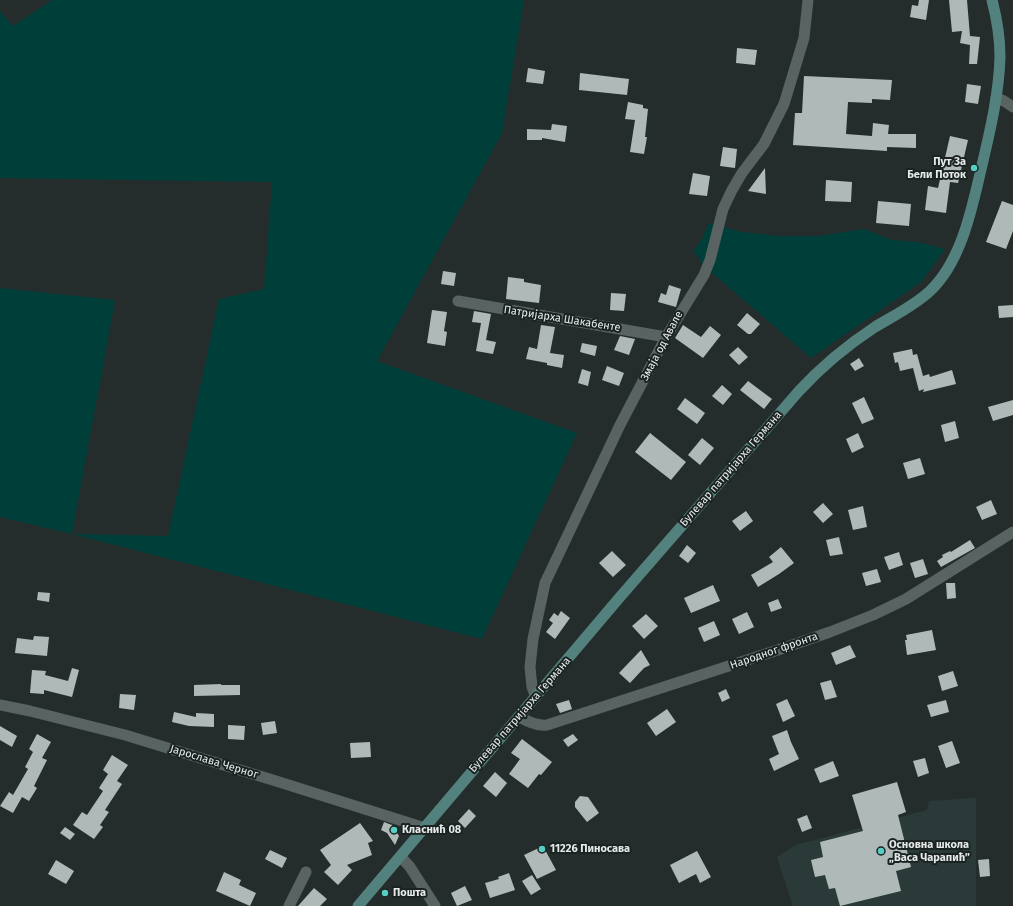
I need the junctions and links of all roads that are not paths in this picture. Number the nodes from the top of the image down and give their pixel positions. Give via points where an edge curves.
1 (808, 0) edge
2 (992, 0) edge
3 (996, 98) junction
4 (1013, 107) edge
5 (458, 301) dead end
6 (666, 337) junction
7 (1013, 532) edge
8 (536, 697) junction
9 (0, 705) edge
10 (520, 716) junction
11 (425, 828) junction
12 (401, 857) junction
13 (306, 872) dead end
14 (289, 906) edge
15 (358, 906) edge
16 (435, 906) edge

1 - 6 street, Змаја од Авале via 804,38 784,104 764,144 732,190 704,275
2 - 3 main road, Булевар патријарха Германа via 1000,38
3 - 4 street
3 - 8 main road, Булевар патријарха Германа via 986,151 968,221 954,257 941,278 930,291 836,354 813,376 760,434
5 - 6 street, Патријарха Шакабенте
6 - 8 street, Змаја од Авале via 620,425 545,583 530,667
7 - 10 street, Народног фронта via 906,599 830,632 547,725 529,722
8 - 10 main road, Булевар патријарха Германа
9 - 11 street, Јарослава Черног via 125,735
10 - 11 main road, Булевар патријарха Германа
11 - 12 main road, Булевар патријарха Германа
12 - 15 main road, Булевар патријарха Германа
12 - 16 street
13 - 14 street

